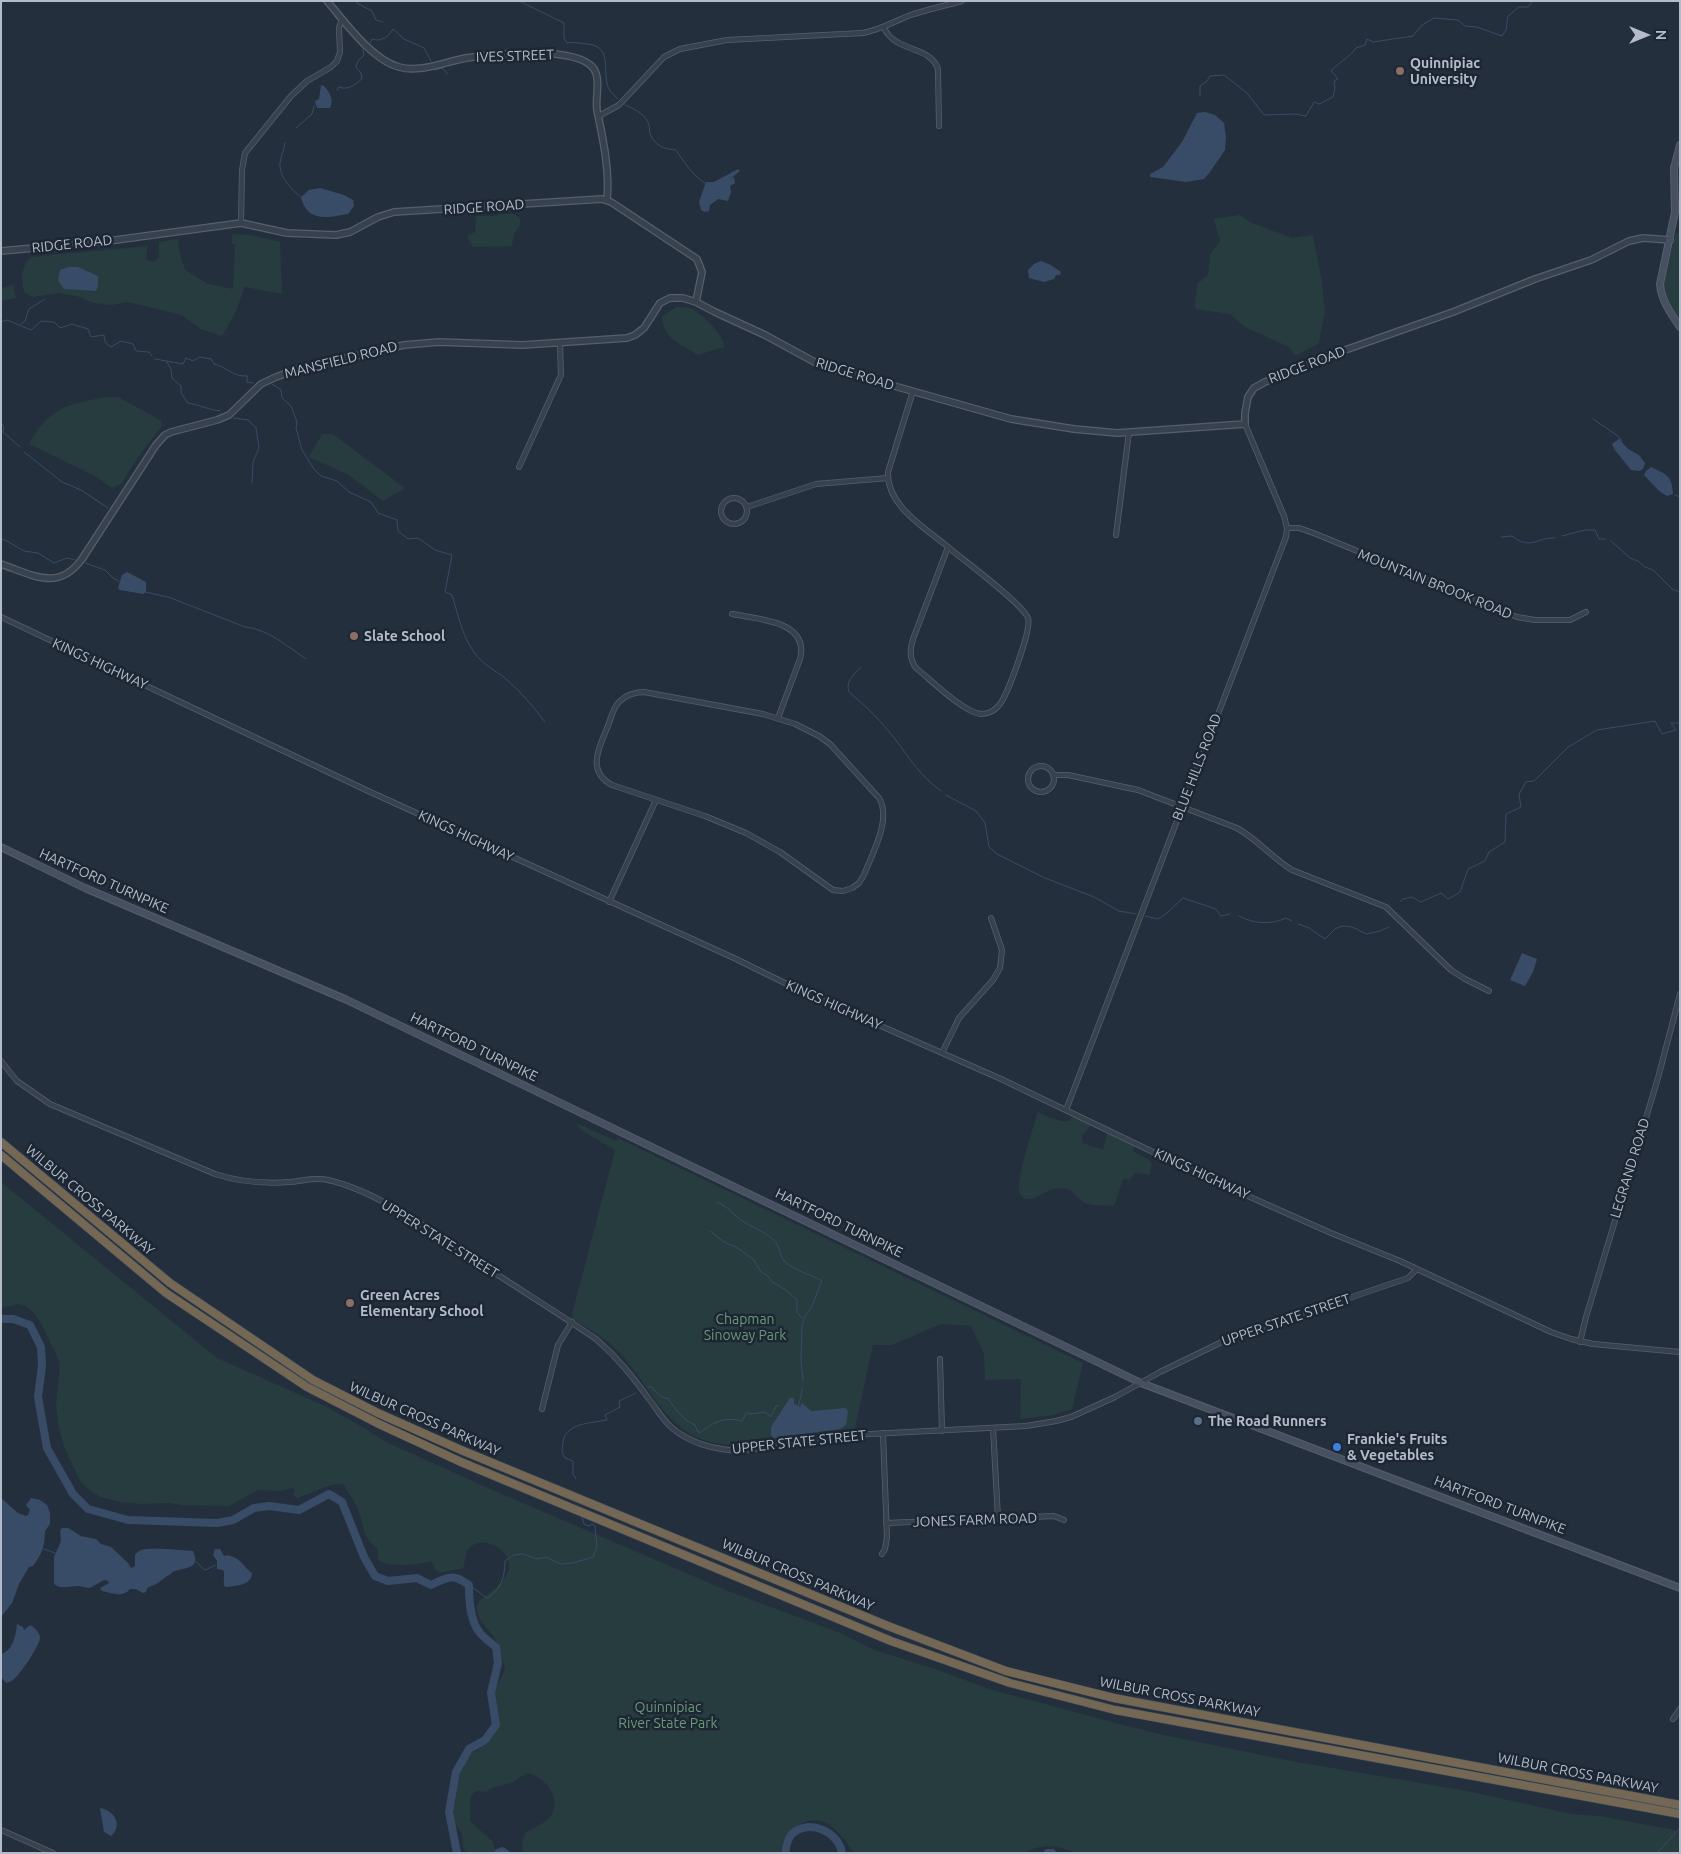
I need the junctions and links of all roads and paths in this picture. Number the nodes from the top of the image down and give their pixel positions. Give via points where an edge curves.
1 (327, 1) edge
2 (962, 1) edge
3 (342, 19) junction
4 (884, 28) junction
5 (599, 116) junction
6 (939, 126) dead end
7 (1680, 145) edge
8 (607, 200) junction
9 (241, 223) junction
10 (1670, 240) junction
11 (1, 250) edge
12 (696, 302) junction
13 (1680, 327) edge
14 (560, 343) junction
15 (913, 391) junction
16 (1245, 424) junction
17 (1128, 432) junction
18 (519, 467) dead end
19 (888, 478) junction
20 (747, 507) junction
21 (1287, 528) junction
22 (1116, 535) dead end
23 (948, 547) junction
24 (1, 564) edge
25 (1586, 612) dead end
26 (732, 614) dead end
27 (1, 617) edge
28 (778, 718) junction
29 (1053, 775) junction
30 (656, 800) junction
31 (1182, 808) junction
32 (1, 847) edge
33 (609, 902) junction
34 (991, 918) dead end
35 (1489, 991) dead end
36 (1680, 994) edge
37 (942, 1053) junction
38 (1, 1061) edge
39 (1066, 1110) junction
40 (1, 1142) edge
41 (1, 1155) edge
42 (1416, 1269) junction
43 (572, 1322) junction
44 (1580, 1342) junction
45 (1680, 1352) edge
46 (940, 1359) dead end
47 (1141, 1383) junction
48 (542, 1409) dead end
49 (994, 1428) junction
50 (942, 1431) junction
51 (883, 1433) junction
52 (998, 1518) junction
53 (1064, 1520) dead end
54 (886, 1523) junction
55 (882, 1554) dead end
56 (1680, 1588) edge
57 (1680, 1709) edge
58 (1673, 1719) dead end
59 (1680, 1805) edge
60 (1680, 1814) edge
61 (1, 1830) edge
62 (53, 1853) edge

1 - 3 street, IVES STREET
2 - 4 street via 907,16
3 - 5 street, IVES STREET via 378,56 404,68 424,68 468,58 521,53 580,59 592,66 595,72
3 - 9 street via 337,61 291,96 245,152
4 - 5 street via 858,33 717,41 674,52 664,57 619,105
4 - 6 street via 899,44 935,62 938,69
5 - 8 street, IVES STREET
7 - 10 main road via 1674,168 1675,204
8 - 9 street, RIDGE ROAD via 394,212 350,232 331,236 287,233
8 - 12 street via 697,259 702,272
9 - 11 street, RIDGE ROAD via 101,242
10 - 13 main road via 1660,288
10 - 16 street, RIDGE ROAD via 1642,238 1629,241 1591,260 1265,382 1254,388 1248,397
12 - 14 street, MANSFIELD ROAD via 683,298 666,299 656,308 644,328 627,338
12 - 15 street, RIDGE ROAD via 820,365
14 - 18 street via 561,375
14 - 24 street, MANSFIELD ROAD via 511,346 439,342 410,344 298,369 276,377 260,384 229,415 165,435 71,572 52,579
15 - 17 street, RIDGE ROAD via 1024,422
15 - 19 street
16 - 17 street, RIDGE ROAD
16 - 21 street
17 - 22 street
19 - 20 street via 816,484
19 - 23 street via 900,507
20 - 20 street via 741,500 730,499 723,504 722,514 726,522 738,524 748,513
21 - 25 street, MOUNTAIN BROOK ROAD via 1316,534 1517,617 1570,620
21 - 31 street, BLUE HILLS ROAD
23 - 23 street via 1019,605 1028,618 1028,633 1005,695 998,707 987,714 966,709 916,668 911,659 912,639
26 - 28 street via 787,626 800,640 801,654
27 - 33 street, KINGS HIGHWAY
28 - 30 street via 644,692 632,693 623,699 614,711 598,754 598,771 612,784
28 - 30 street via 828,742 882,802 884,822 864,875 852,888 833,890 785,855 746,833
29 - 29 street via 1048,768 1035,768 1029,774 1030,786 1036,792 1048,790 1053,783
29 - 31 street via 1068,775 1138,790
30 - 33 street
31 - 35 street via 1244,832 1300,874 1386,907 1451,970
31 - 39 street, BLUE HILLS ROAD
32 - 47 main road, HARTFORD TURNPIKE via 85,888 347,1000
33 - 37 street, KINGS HIGHWAY
34 - 37 street via 1002,950 1000,968 959,1018
36 - 44 street, LEGRAND ROAD
37 - 39 street, KINGS HIGHWAY
38 - 43 street, UPPER STATE STREET via 17,1081 50,1104 215,1174 264,1183 320,1178 371,1196 416,1221
39 - 42 street, KINGS HIGHWAY via 1205,1177
40 - 59 highway, WILBUR CROSS PARKWAY via 170,1283 313,1380 461,1450 888,1626 1006,1670 1114,1698
41 - 60 highway, WILBUR CROSS PARKWAY via 166,1293 307,1386 378,1424 461,1462 891,1640 1010,1683 1115,1710
42 - 44 street, KINGS HIGHWAY via 1551,1332
42 - 47 street, UPPER STATE STREET via 1408,1278 1236,1335
43 - 48 street via 558,1345
43 - 51 street, UPPER STATE STREET via 618,1358 670,1426 701,1444 742,1450
44 - 45 street, KINGS HIGHWAY
46 - 50 street
47 - 49 street, UPPER STATE STREET via 1064,1419 1035,1426
47 - 56 main road, HARTFORD TURNPIKE
49 - 50 street, UPPER STATE STREET
49 - 52 street
50 - 51 street, UPPER STATE STREET
51 - 54 street
52 - 53 street, JONES FARM ROAD via 1054,1516
52 - 54 street, JONES FARM ROAD
54 - 55 street via 886,1543
57 - 58 street
61 - 62 street

